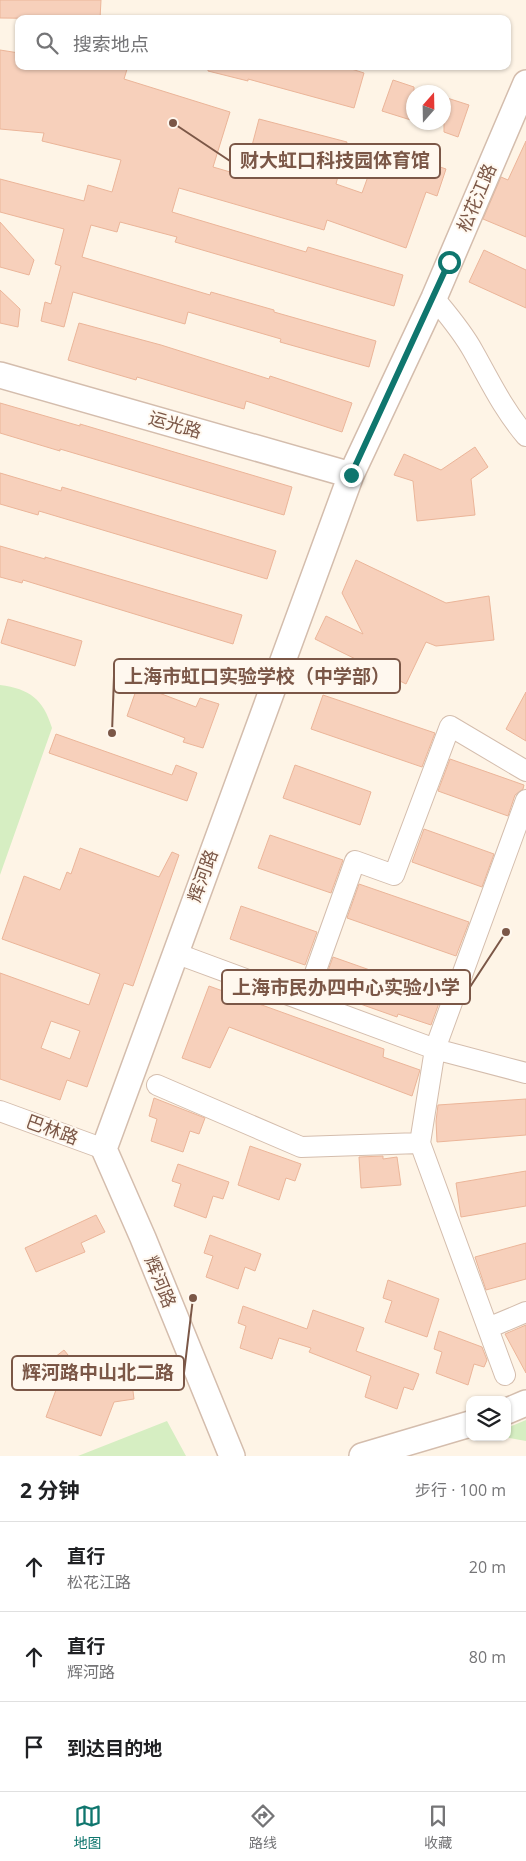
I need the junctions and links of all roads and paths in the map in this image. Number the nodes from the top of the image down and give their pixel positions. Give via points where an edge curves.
1 (526, 83) edge
2 (434, 298) junction
3 (0, 375) edge
4 (526, 436) edge
5 (351, 475) junction
6 (526, 771) edge
7 (526, 800) edge
8 (175, 953) junction
9 (305, 1001) junction
10 (434, 1049) junction
11 (526, 1073) edge
12 (157, 1084) dead end
13 (0, 1111) edge
14 (420, 1143) junction
15 (104, 1149) junction
16 (526, 1312) edge
17 (488, 1328) junction
18 (504, 1374) dead end
19 (526, 1404) edge
20 (511, 1410) edge
21 (464, 1426) edge
22 (232, 1456) edge
23 (362, 1456) edge
24 (439, 1456) edge

1 - 2 street, 松花江路
2 - 4 street via 456,324 492,388
2 - 5 street, 辉河路
3 - 5 street, 运光路
5 - 8 street, 辉河路
6 - 9 street via 450,726 394,875 355,860
7 - 10 street
8 - 9 street
8 - 15 street, 辉河路
9 - 10 street
10 - 11 street
10 - 14 street
12 - 14 street via 301,1147
13 - 15 street, 巴林路
14 - 17 street
15 - 22 street, 辉河路
16 - 17 street
17 - 18 street
19 - 20 street
21 - 23 street
21 - 24 street via 443,1440 438,1448

